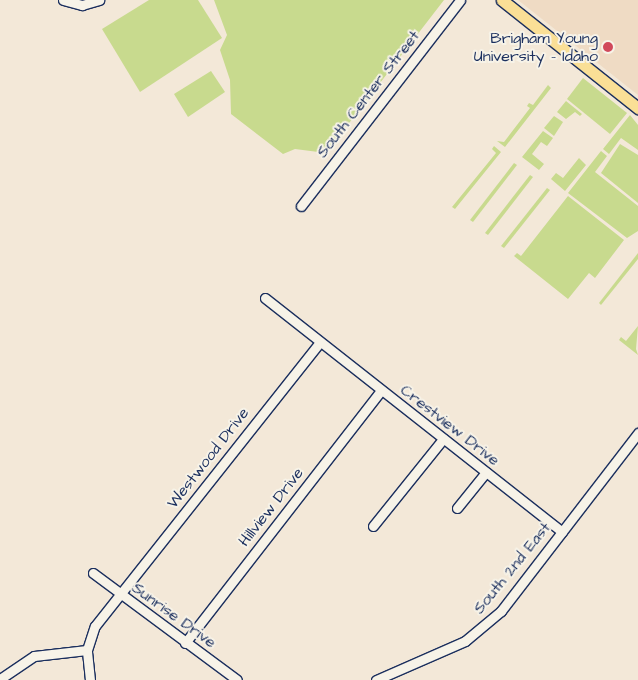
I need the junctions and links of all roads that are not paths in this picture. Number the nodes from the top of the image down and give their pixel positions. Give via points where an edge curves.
1 (63, 0) edge
2 (98, 0) edge
3 (460, 0) edge
4 (502, 0) edge
5 (638, 108) edge
6 (301, 206) dead end
7 (265, 298) dead end
8 (320, 342) junction
9 (382, 390) junction
10 (638, 433) edge
11 (444, 439) junction
12 (486, 472) junction
13 (457, 508) dead end
14 (373, 526) dead end
15 (562, 532) junction
16 (94, 573) dead end
17 (120, 593) junction
18 (185, 643) junction
19 (88, 650) junction
20 (0, 679) edge
21 (90, 680) edge
22 (238, 680) edge
23 (376, 680) edge

1 - 2 street via 82,5
3 - 6 street, South Center Street
4 - 5 main road
7 - 8 street, Crestview Drive
8 - 9 street, Crestview Drive
8 - 17 street, Westwood Drive
9 - 11 street, Crestview Drive
9 - 18 street, Hillview Drive
10 - 15 street, South 2nd East
11 - 12 street, Crestview Drive
11 - 14 street
12 - 13 street
12 - 15 street, Crestview Drive
15 - 23 street, South 2nd East via 485,626 465,641
16 - 17 street, Sunrise Drive
17 - 18 street, Sunrise Drive
17 - 19 street, Westwood Drive via 95,626
18 - 22 street, Sunrise Drive
19 - 20 street via 34,656
19 - 21 street

